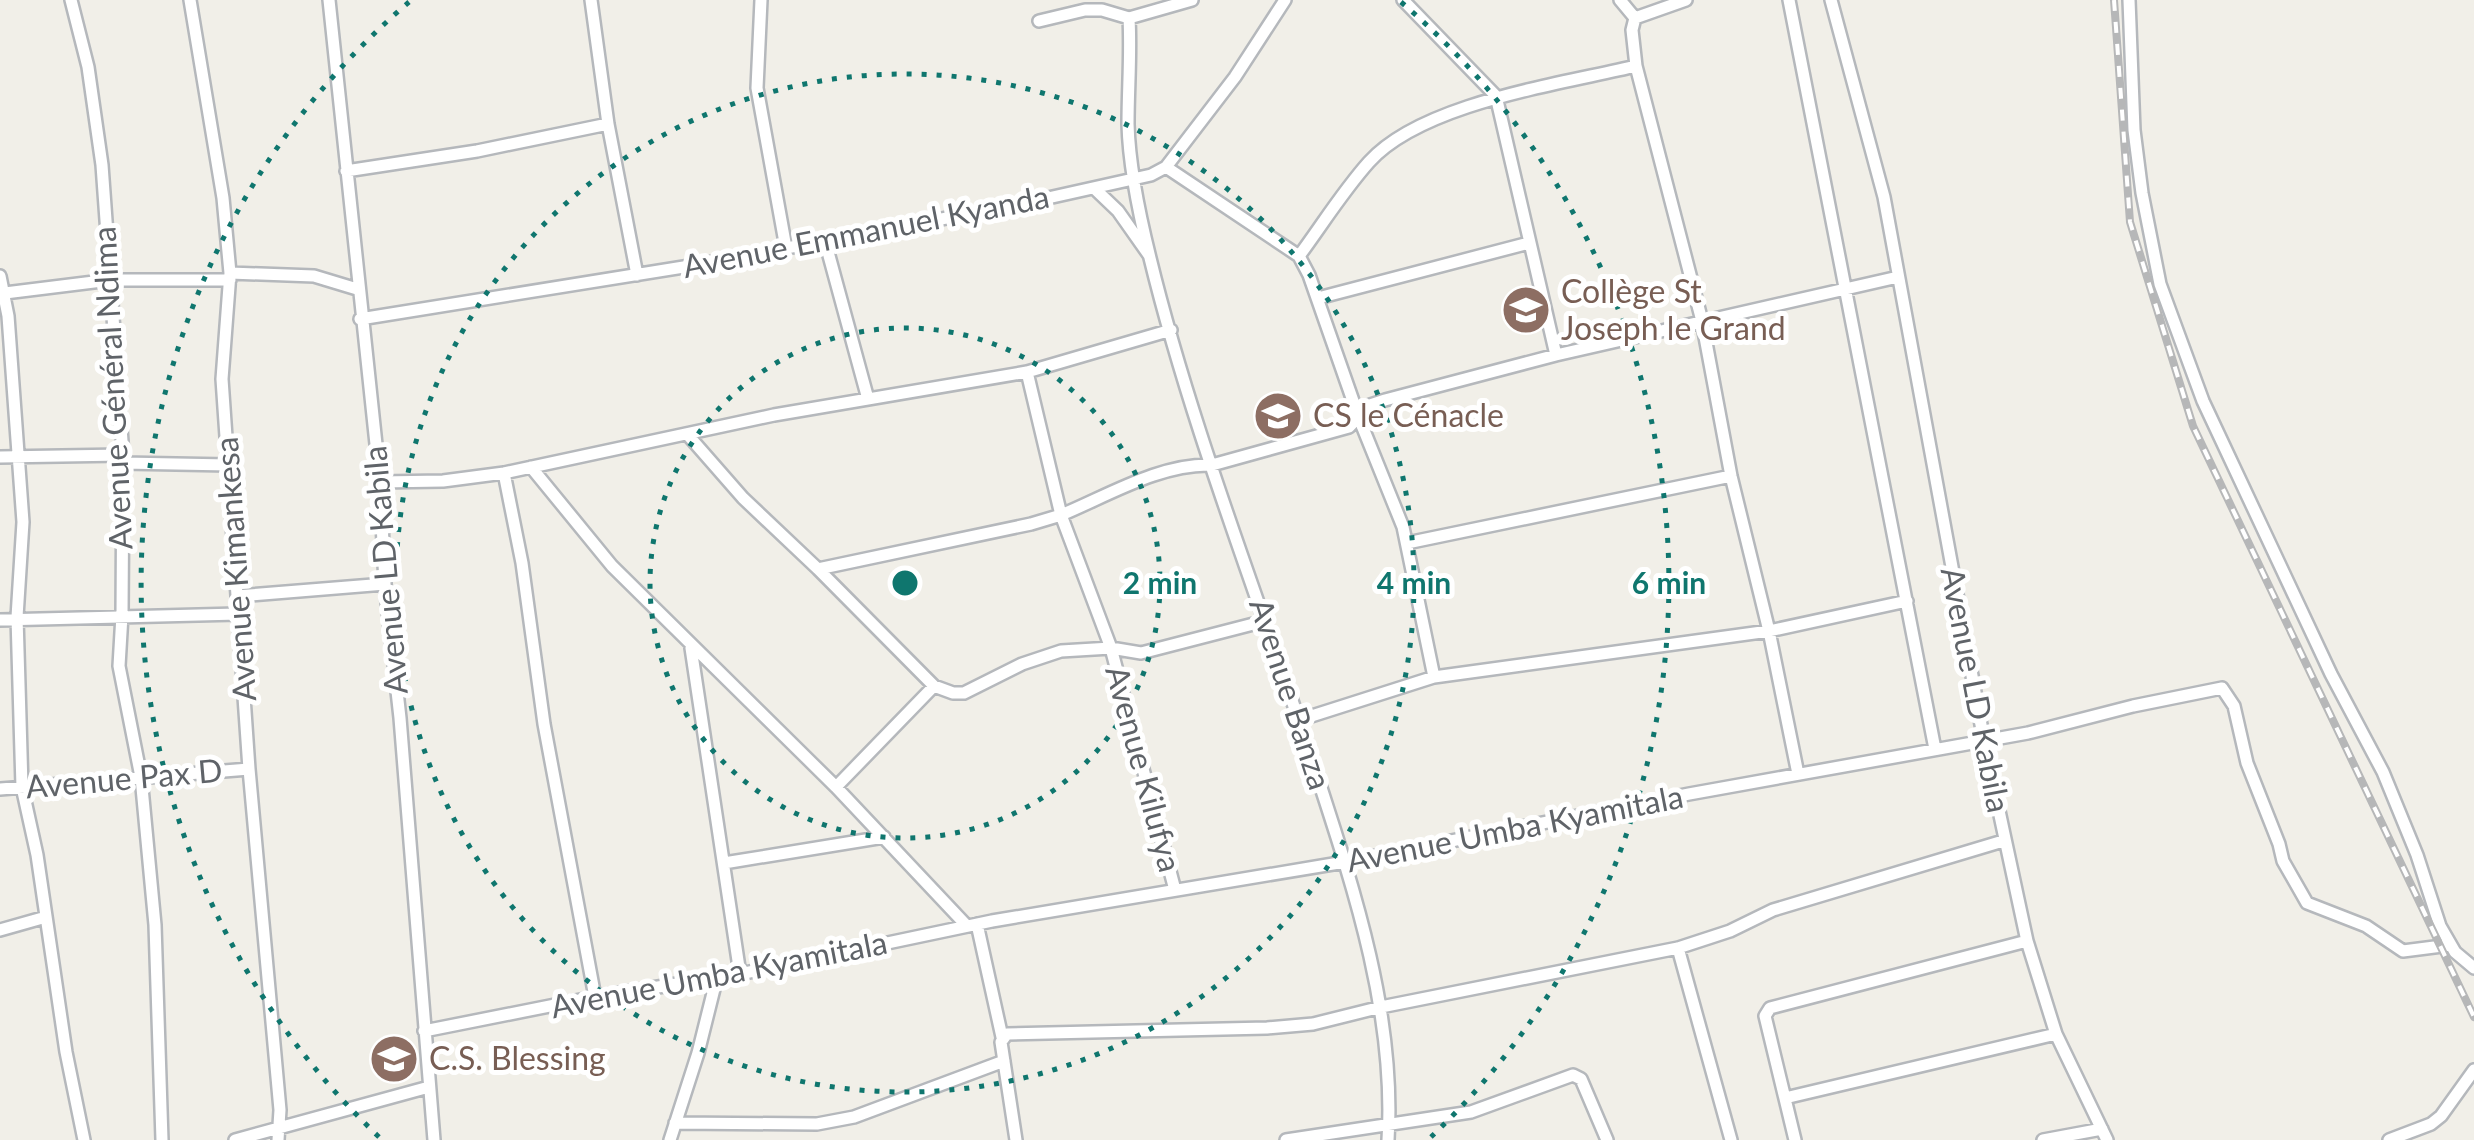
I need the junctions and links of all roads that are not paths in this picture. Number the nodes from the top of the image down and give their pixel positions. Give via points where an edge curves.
1 (70, 0) edge
2 (190, 0) edge
3 (329, 0) edge
4 (591, 0) edge
5 (761, 0) edge
6 (1285, 0) edge
7 (1403, 0) edge
8 (1620, 0) edge
9 (1686, 0) edge
10 (1789, 0) edge
11 (1832, 0) edge
12 (2130, 0) edge
13 (1187, 1) edge
14 (1129, 18) junction
15 (1635, 18) junction
16 (1039, 21) dead end
17 (1636, 66) junction
18 (1496, 96) junction
19 (608, 124) junction
20 (1166, 167) junction
21 (346, 171) junction
22 (1136, 179) junction
23 (1095, 188) junction
24 (825, 241) junction
25 (1529, 243) junction
26 (786, 248) junction
27 (1149, 255) junction
28 (1299, 256) junction
29 (638, 275) junction
30 (0, 276) edge
31 (230, 276) junction
32 (1898, 277) junction
33 (110, 280) junction
34 (1847, 288) junction
35 (357, 289) junction
36 (4, 293) junction
37 (1318, 298) junction
38 (360, 319) junction
39 (1702, 321) junction
40 (1171, 330) junction
41 (1556, 355) junction
42 (1027, 372) junction
43 (868, 399) junction
44 (1360, 418) junction
45 (687, 434) junction
46 (18, 456) junction
47 (0, 457) edge
48 (123, 459) junction
49 (228, 465) junction
50 (1212, 465) junction
51 (531, 467) junction
52 (504, 472) junction
53 (1731, 476) junction
54 (380, 482) junction
55 (1061, 515) junction
56 (1408, 543) junction
57 (818, 569) junction
58 (385, 584) junction
59 (237, 596) junction
60 (1907, 600) junction
61 (238, 614) junction
62 (122, 615) junction
63 (17, 617) junction
64 (0, 620) edge
65 (1265, 621) junction
66 (1769, 631) junction
67 (692, 648) junction
68 (1111, 648) junction
69 (1434, 676) junction
70 (934, 686) junction
71 (1299, 720) junction
72 (1984, 741) junction
73 (1935, 749) junction
74 (249, 769) junction
75 (1798, 774) junction
76 (141, 776) junction
77 (22, 787) junction
78 (836, 788) junction
79 (0, 789) edge
80 (884, 837) junction
81 (2003, 841) junction
82 (1346, 862) junction
83 (724, 863) junction
84 (1175, 890) junction
85 (46, 917) junction
86 (972, 925) junction
87 (0, 930) edge
88 (2027, 941) junction
89 (2450, 945) junction
90 (1678, 948) junction
91 (2474, 968) edge
92 (740, 974) junction
93 (717, 977) junction
94 (595, 997) junction
95 (1380, 1006) junction
96 (424, 1031) junction
97 (2056, 1034) junction
98 (1002, 1037) junction
99 (1004, 1060) junction
100 (2474, 1070) edge
101 (429, 1087) junction
102 (1785, 1098) junction
103 (675, 1122) junction
104 (1389, 1126) junction
105 (278, 1134) edge
106 (2104, 1134) edge
107 (84, 1140) edge
108 (162, 1140) edge
109 (235, 1140) edge
110 (434, 1140) edge
111 (670, 1140) edge
112 (1016, 1140) edge
113 (1286, 1140) edge
114 (1388, 1140) edge
115 (1607, 1140) edge
116 (1731, 1140) edge
117 (1795, 1140) edge
118 (2044, 1140) edge
119 (2388, 1140) edge

1 - 33 street, Avenue Général Ndima via 88,67
2 - 31 street, Avenue Kimankesa
3 - 21 street, Avenue LD Kabila
4 - 19 street
5 - 26 street via 757,88
6 - 20 street
7 - 18 street
8 - 15 street
9 - 15 street
10 - 34 street, Avenue LD Kabila
11 - 32 street, Avenue LD Kabila
12 - 89 street via 2134,130 2160,284 2203,402 2382,772
13 - 14 street
14 - 16 street via 1085,10
14 - 22 street, Avenue Banza via 1128,120
15 - 17 street
17 - 18 street
17 - 39 street
18 - 25 street
18 - 28 street via 1385,148
19 - 21 street
19 - 29 street
20 - 22 street, Avenue Emmanuel Kyanda
20 - 28 street
21 - 35 street, Avenue LD Kabila
22 - 23 street, Avenue Emmanuel Kyanda
22 - 27 street, Avenue Banza
23 - 24 street, Avenue Emmanuel Kyanda
23 - 27 street
24 - 26 street, Avenue Emmanuel Kyanda
24 - 43 street
25 - 37 street
25 - 41 street
26 - 29 street, Avenue Emmanuel Kyanda
27 - 40 street, Avenue Banza
28 - 37 street
29 - 38 street, Avenue Emmanuel Kyanda
30 - 36 street
31 - 33 street
31 - 35 street via 292,273
31 - 49 street, Avenue Kimankesa via 222,379
32 - 34 street
32 - 72 street, Avenue LD Kabila
33 - 36 street
33 - 48 street, Avenue Général Ndima
34 - 39 street
34 - 60 street, Avenue LD Kabila
35 - 38 street, Avenue LD Kabila
36 - 46 street
37 - 44 street
38 - 54 street, Avenue LD Kabila
39 - 41 street
39 - 53 street
40 - 42 street
40 - 50 street, Avenue Banza
41 - 44 street via 1385,400
42 - 43 street
42 - 55 street, Avenue Kilufya
43 - 45 street
44 - 50 street via 1349,427
44 - 56 street
45 - 51 street
45 - 57 street
46 - 47 street
46 - 48 street
46 - 63 street via 23,522
48 - 49 street
48 - 62 street, Avenue Général Ndima
49 - 59 street, Avenue Kimankesa
50 - 55 street via 1170,471
50 - 65 street, Avenue Banza
51 - 52 street
51 - 67 street via 588,539
52 - 54 street
52 - 94 street
53 - 56 street
53 - 66 street
54 - 58 street, Avenue LD Kabila
55 - 57 street
55 - 68 street, Avenue Kilufya
56 - 69 street
57 - 70 street
58 - 59 street
58 - 96 street, Avenue LD Kabila
59 - 61 street, Avenue Kimankesa
60 - 66 street
60 - 73 street, Avenue LD Kabila
61 - 62 street
61 - 74 street, Avenue Kimankesa
62 - 63 street
62 - 76 street, Avenue Général Ndima via 119,666
63 - 64 street
63 - 77 street
65 - 68 street via 1140,654
65 - 71 street, Avenue Banza
66 - 69 street
66 - 75 street
67 - 78 street
67 - 83 street
68 - 70 street via 1061,651 964,693
68 - 84 street, Avenue Kilufya
69 - 71 street
70 - 78 street
71 - 82 street, Avenue Banza
72 - 73 street, Avenue Umba Kyamitala
72 - 81 street, Avenue LD Kabila
72 - 89 street, Avenue Umba Kyamitala via 2222,688 2234,706 2280,855 2307,903 2366,926 2403,951
73 - 75 street, Avenue Umba Kyamitala
74 - 76 street, Avenue Pax D
74 - 105 street, Avenue Kimankesa
75 - 82 street, Avenue Umba Kyamitala
76 - 77 street, Avenue Pax D
76 - 108 street, Avenue Général Ndima via 155,925
77 - 79 street, Avenue Pax D
77 - 85 street
78 - 80 street
80 - 83 street
80 - 86 street
81 - 88 street, Avenue LD Kabila
81 - 90 street via 1773,910
82 - 84 street, Avenue Umba Kyamitala
82 - 95 street, Avenue Banza
83 - 92 street
84 - 86 street, Avenue Umba Kyamitala
85 - 87 street
85 - 107 street
86 - 92 street, Avenue Umba Kyamitala
86 - 98 street
88 - 97 street, Avenue LD Kabila
88 - 102 street via 1770,1008 1765,1016
89 - 91 street
90 - 95 street
90 - 116 street
92 - 93 street, Avenue Umba Kyamitala
93 - 94 street, Avenue Umba Kyamitala
93 - 103 street
94 - 96 street, Avenue Umba Kyamitala
95 - 98 street via 1301,1026
95 - 104 street, Avenue Banza
96 - 101 street, Avenue LD Kabila
97 - 102 street
97 - 106 street, Avenue LD Kabila
98 - 99 street
99 - 103 street via 835,1121
99 - 112 street
100 - 119 street via 2442,1116
101 - 105 street
101 - 110 street, Avenue LD Kabila
102 - 117 street
103 - 111 street
104 - 113 street
104 - 114 street, Avenue Banza
104 - 115 street via 1470,1112 1572,1075 1582,1079
105 - 109 street
106 - 118 street

